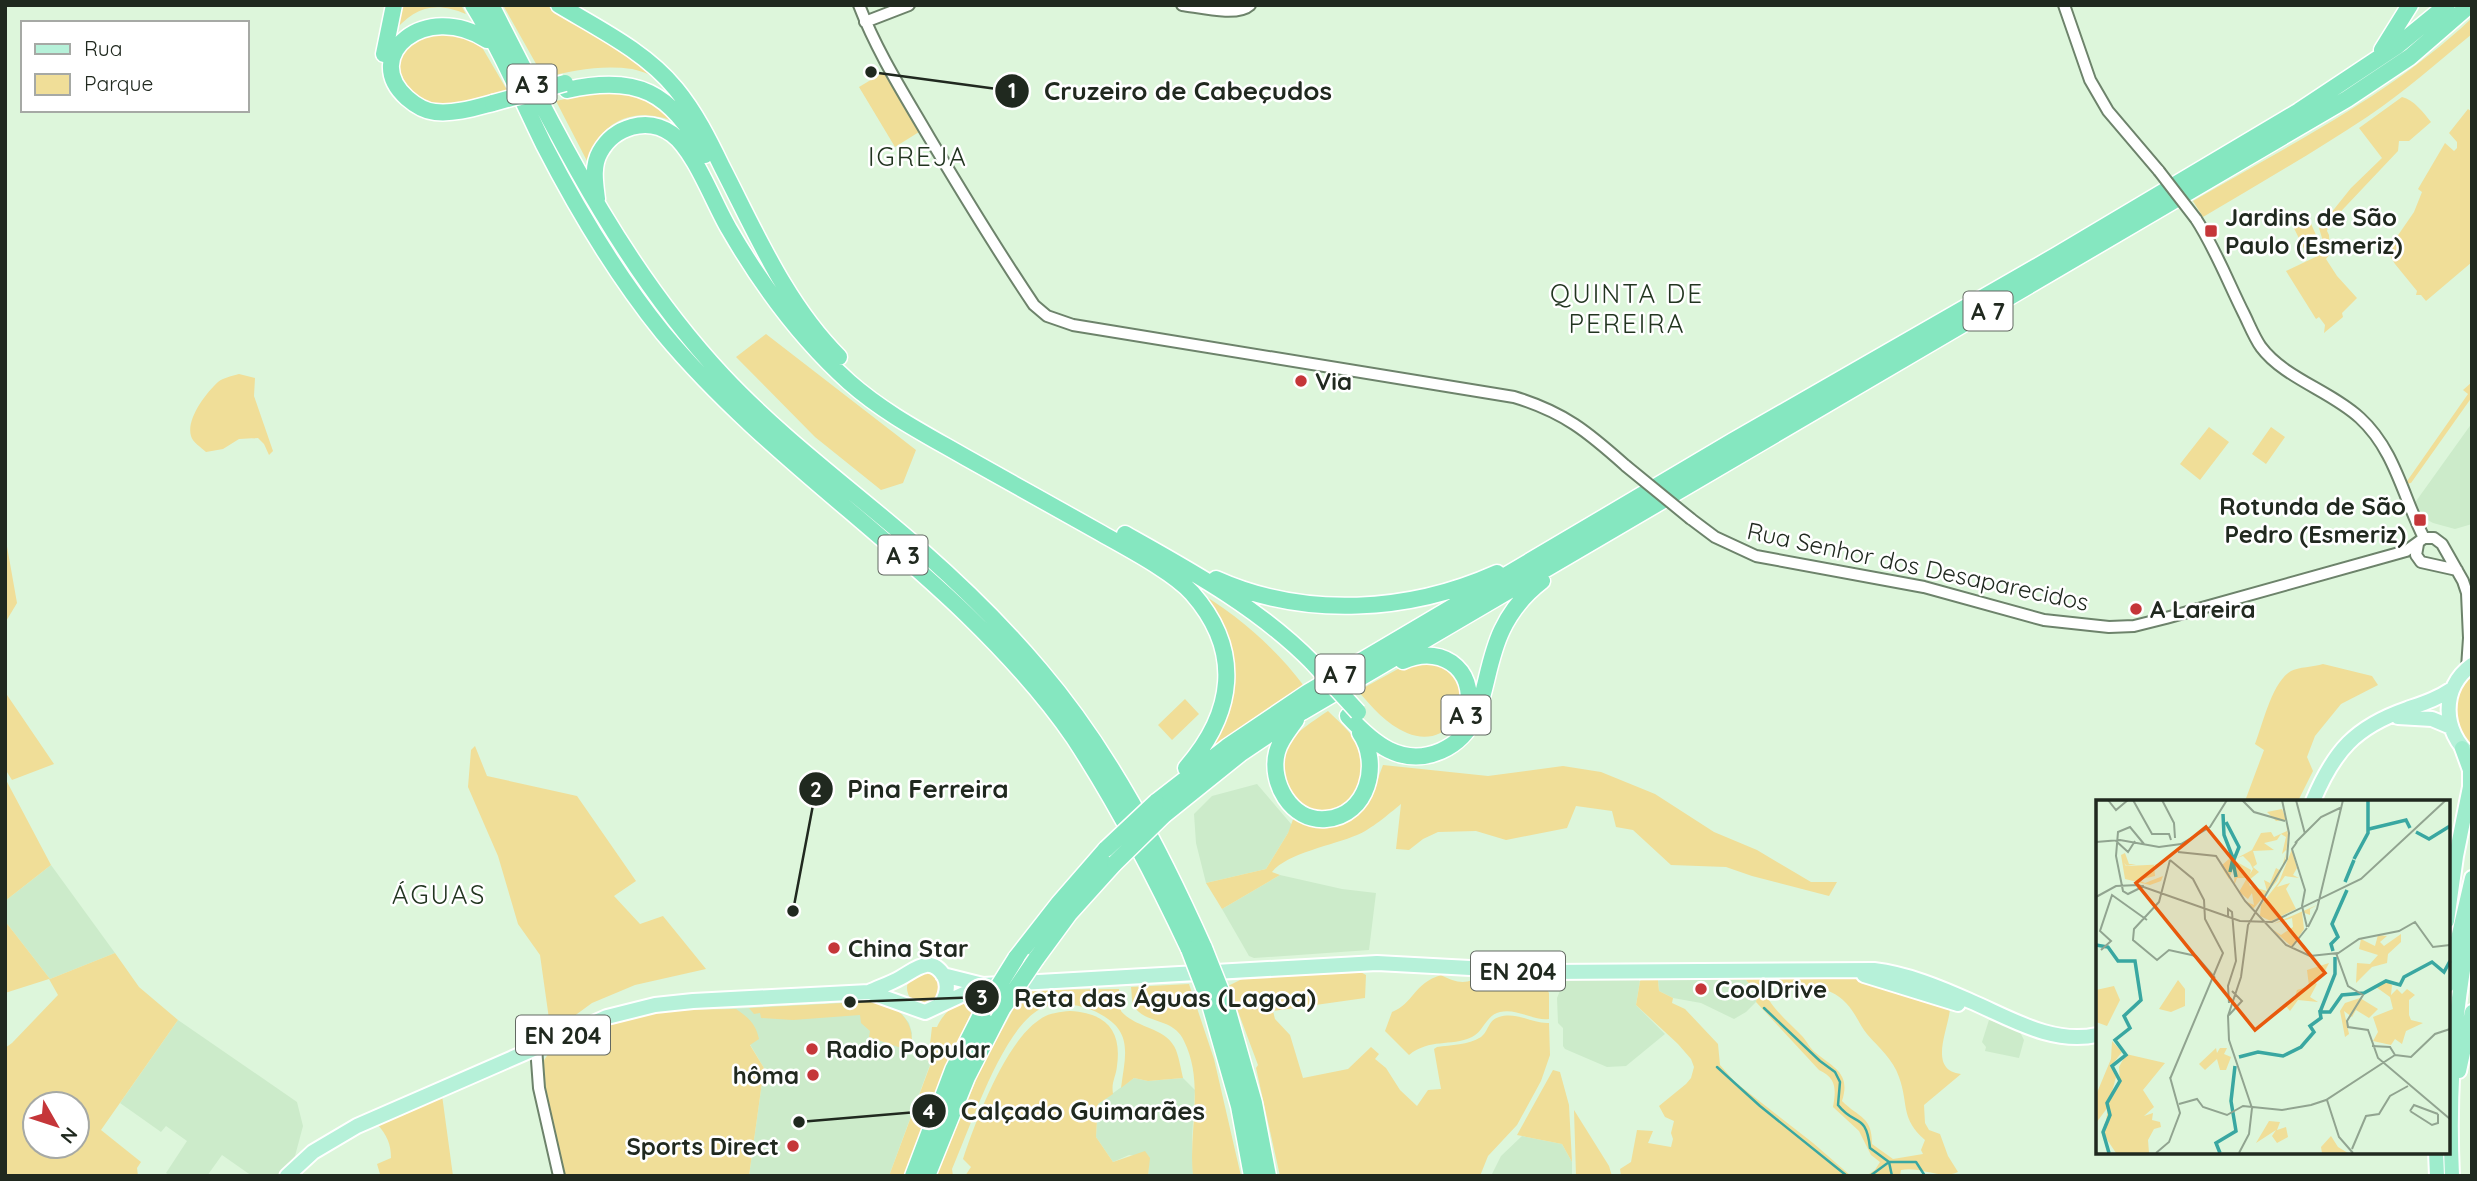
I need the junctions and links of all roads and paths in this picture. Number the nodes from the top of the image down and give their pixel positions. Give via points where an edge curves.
1 (394, 5) edge
2 (473, 5) edge
3 (491, 5) edge
4 (559, 5) edge
5 (859, 5) edge
6 (909, 5) edge
7 (1182, 5) edge
8 (1251, 5) edge
9 (2064, 5) edge
10 (2410, 5) edge
11 (2447, 5) edge
12 (2470, 5) edge
13 (865, 22) junction
14 (502, 56) junction
15 (2370, 65) junction
16 (566, 87) junction
17 (494, 106) junction
18 (719, 160) junction
19 (599, 208) junction
20 (829, 363) junction
21 (2421, 541) junction
22 (2443, 548) junction
23 (1155, 551) junction
24 (1134, 552) junction
25 (1576, 552) junction
26 (2387, 555) junction
27 (2418, 559) junction
28 (1534, 560) junction
29 (2433, 565) junction
30 (2457, 570) junction
31 (2470, 616) edge
32 (1308, 665) junction
33 (1382, 665) junction
34 (2469, 666) edge
35 (2452, 689) junction
36 (1302, 712) junction
37 (1353, 714) junction
38 (2386, 718) junction
39 (2451, 727) junction
40 (2467, 752) edge
41 (2313, 800) edge
42 (1160, 808) junction
43 (2472, 878) edge
44 (2449, 907) edge
45 (2472, 922) edge
46 (1196, 949) junction
47 (943, 975) junction
48 (904, 976) junction
49 (2449, 977) edge
50 (983, 985) junction
51 (869, 992) junction
52 (1217, 1001) junction
53 (942, 1003) junction
54 (908, 1006) junction
55 (2472, 1012) edge
56 (2096, 1035) edge
57 (536, 1047) junction
58 (522, 1053) junction
59 (536, 1073) junction
60 (2451, 1124) junction
61 (2436, 1153) edge
62 (287, 1176) edge
63 (559, 1176) edge
64 (913, 1176) edge
65 (928, 1176) edge
66 (1252, 1176) edge
67 (1268, 1176) edge
68 (2437, 1176) edge
69 (2452, 1176) edge

1 - 17 highway via 383,63 398,102 433,120 461,118
2 - 14 highway, A 3
3 - 19 highway, A 3
4 - 18 highway via 647,60 675,87
5 - 13 street, Rua Senhor dos Desaparecidos
6 - 13 street
7 - 8 street via 1233,11
9 - 21 street, bridge via 2090,80 2108,111 2196,219 2259,345 2280,365 2361,419 2387,451 2399,475
10 - 15 highway
11 - 15 highway, A 7
12 - 25 highway, A 7 via 2410,57 2347,100
13 - 26 street, Rua Senhor dos Desaparecidos, bridge via 993,244 1047,316 1073,325 1514,397 1540,405 1592,435 1715,537 1756,556 1924,587 2044,620 2109,628 2134,626
14 - 17 highway via 464,20 437,14 408,26 391,53 395,83 423,109 455,112
14 - 46 highway, A 3 via 585,220 663,332 773,446 912,563 1028,680 1072,736 1114,803
15 - 28 highway, A 7 via 2148,201
16 - 17 highway
16 - 18 highway via 612,76 662,90 693,120
16 - 20 highway via 615,83 636,87 657,96 680,115 776,289
18 - 23 highway via 799,309 853,372 917,418
19 - 20 highway via 594,170 606,142 629,127 643,125 672,134 689,153 758,278
19 - 46 highway, A 3 via 637,269 724,377 783,434 922,551 1040,670 1128,796 1172,877
20 - 24 highway via 888,412
21 - 22 street via 2438,540
21 - 26 street, Rua Senhor dos Desaparecidos via 2406,551
21 - 27 street
22 - 29 street via 2441,559
22 - 30 street
23 - 28 highway via 1262,596 1367,606 1467,586
23 - 32 highway via 1255,612 1279,630
24 - 32 highway, A 7 via 1252,618
24 - 42 highway via 1191,592 1210,616 1223,646 1227,680 1225,702 1213,732 1161,793
25 - 33 highway, A 7
25 - 37 highway, A 7 via 1513,611 1495,646 1477,712 1452,745 1425,756 1399,754 1376,743
26 - 27 street, Rua Senhor dos Desaparecidos
27 - 29 street
28 - 42 highway, A 7 via 1307,693 1218,753
29 - 30 street
30 - 31 street
31 - 34 street
32 - 37 highway, bridge
33 - 36 highway, A 7
33 - 37 highway, A 3 via 1389,668 1426,654 1448,661 1468,688 1465,718 1443,740 1419,748 1389,739
34 - 35 main road
35 - 38 main road
35 - 39 main road
36 - 37 highway via 1277,749 1275,777 1295,808 1326,820 1349,811 1370,779 1370,751
36 - 42 highway, A 7
38 - 39 main road via 2432,719
38 - 41 main road via 2343,746
39 - 40 main road
40 - 44 highway via 2470,787
42 - 64 highway, A 7, bridge via 1106,849 1016,958 953,1070
42 - 65 highway, A 7, bridge via 1069,914 1002,1009 967,1077
43 - 49 highway
45 - 60 highway via 2455,1013
46 - 52 highway, A 3, bridge
47 - 48 main road, EN 204 via 922,965
47 - 50 main road, EN 204
47 - 53 main road via 947,988
48 - 51 main road
48 - 54 main road via 901,989
50 - 53 main road, EN 204
50 - 56 main road, EN 204 via 1377,963 1545,972 1874,970 1907,976 1997,1015 2064,1037
51 - 54 main road
51 - 57 main road, EN 204 via 655,1005 607,1017
52 - 66 highway, A 3
52 - 67 highway, A 3 via 1254,1102
53 - 54 main road, EN 204 via 925,1012
55 - 60 highway
57 - 58 main road, EN 204
57 - 59 street
58 - 59 street
58 - 62 main road, EN 204 via 346,1131
59 - 63 street
60 - 69 highway
61 - 68 highway

